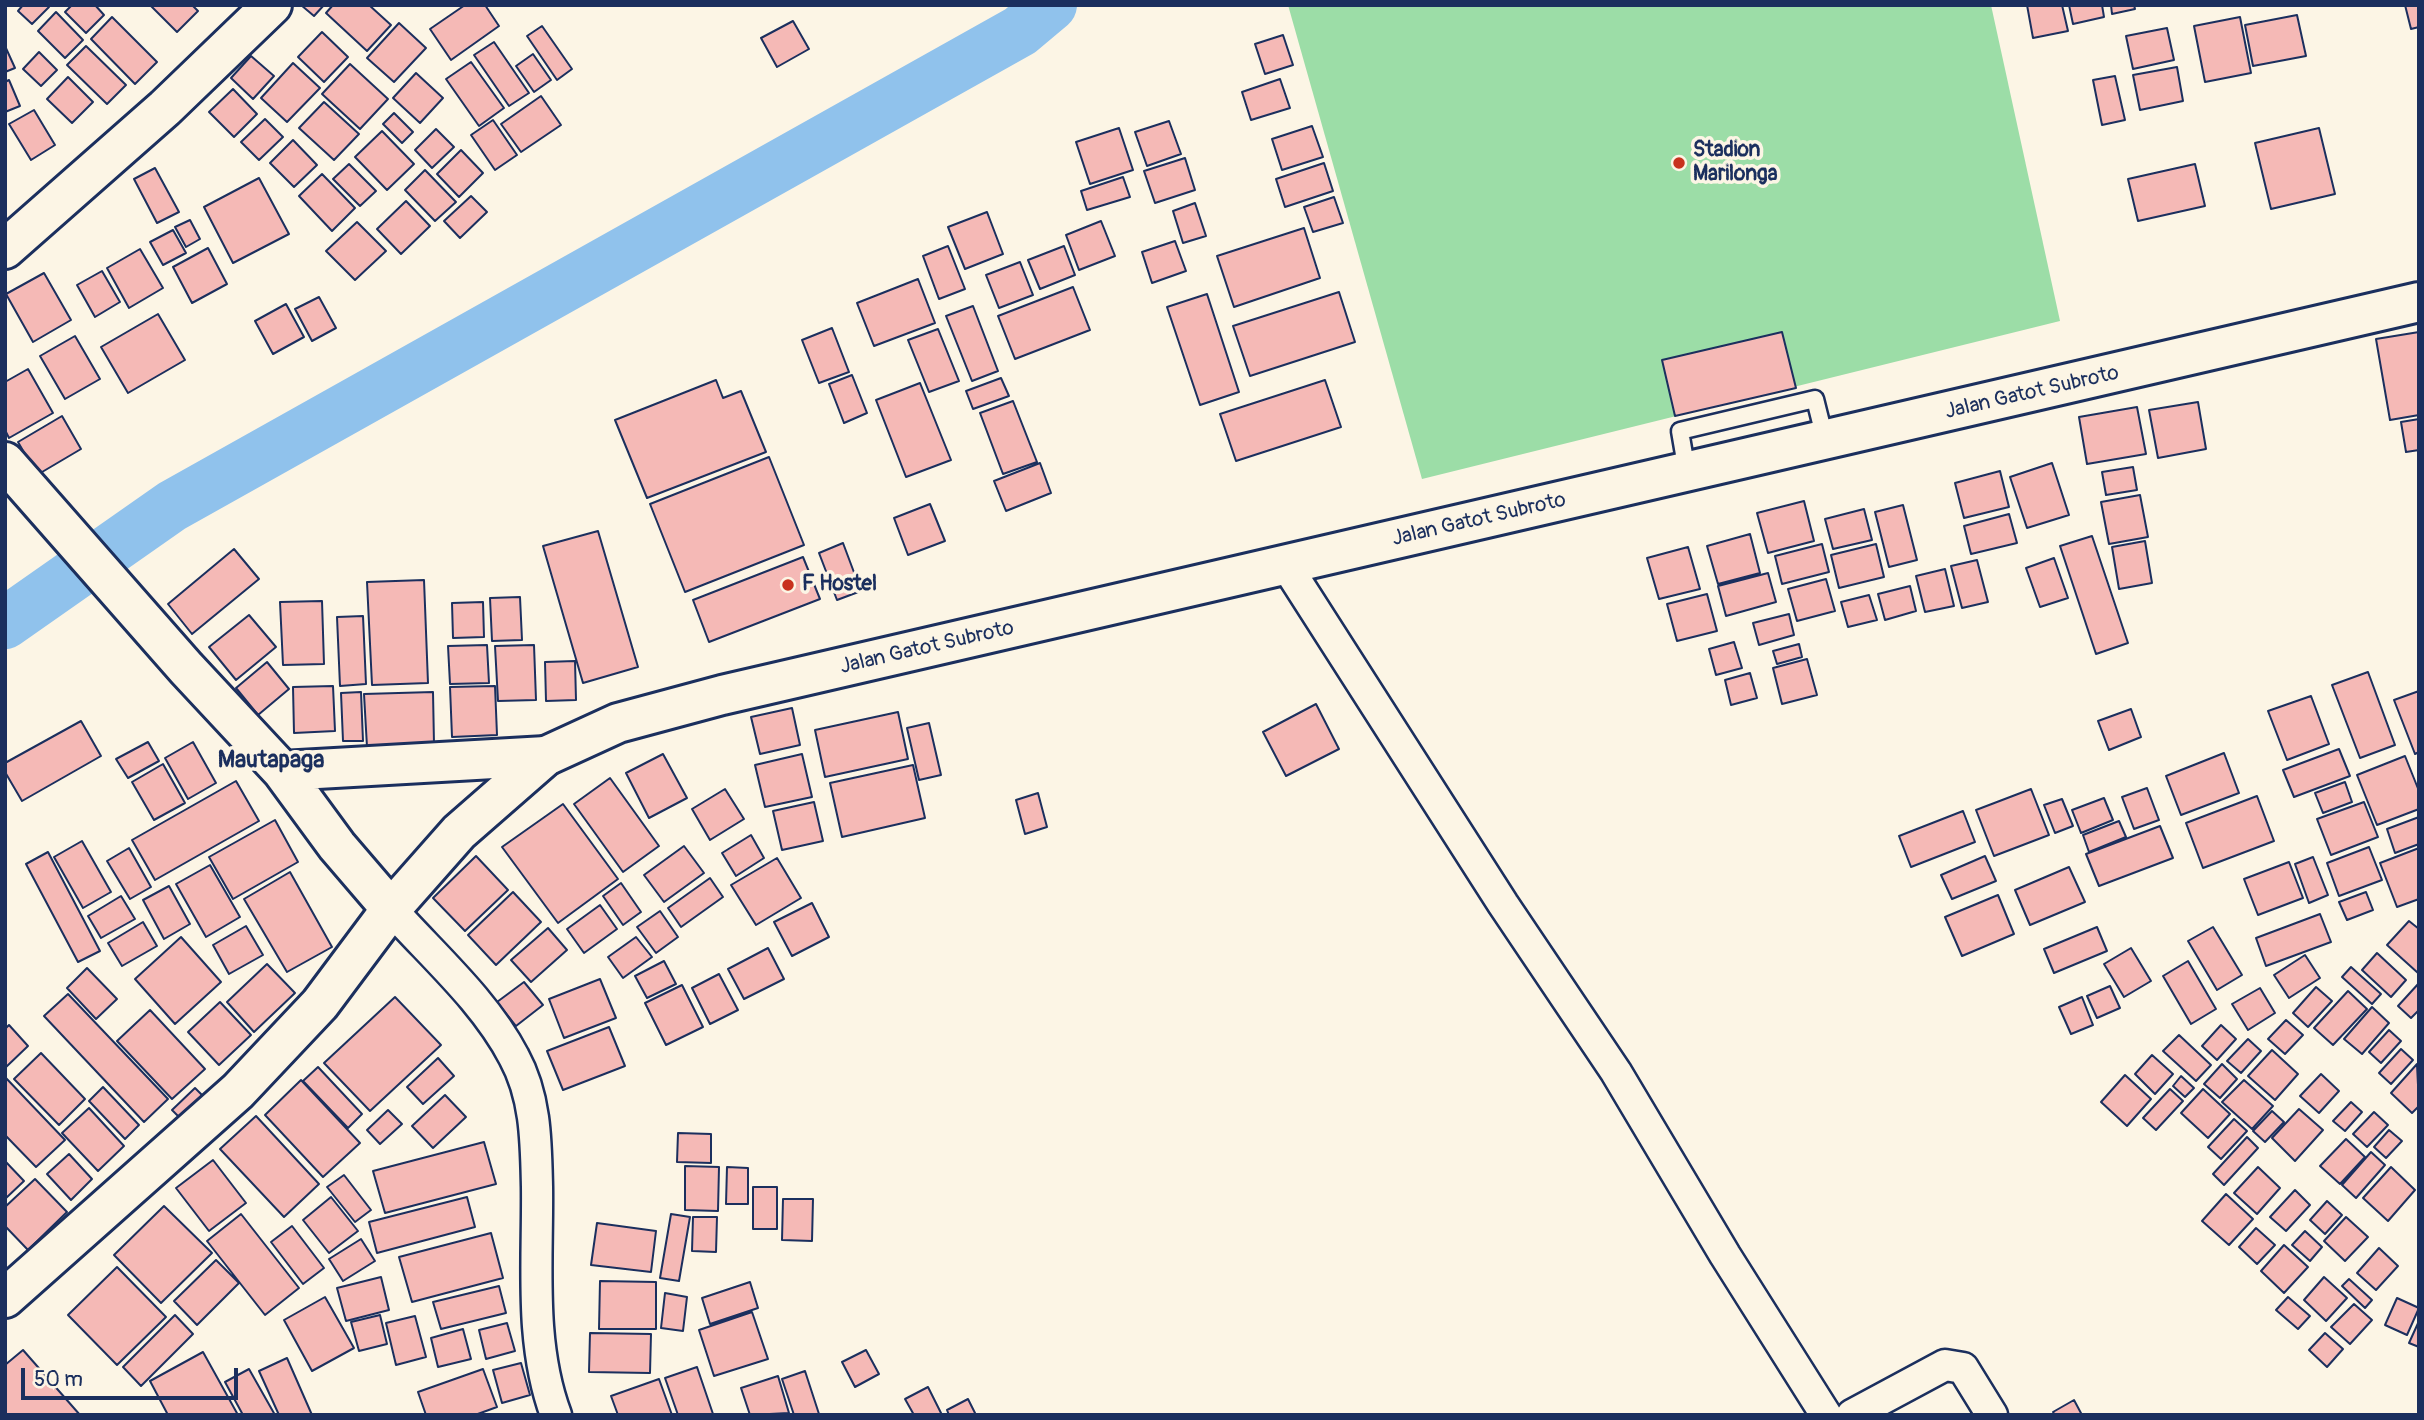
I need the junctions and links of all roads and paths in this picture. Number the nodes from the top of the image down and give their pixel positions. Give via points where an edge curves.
1 (272, 5) edge
2 (5, 249) edge
3 (2419, 302) edge
4 (5, 462) edge
5 (1286, 565) junction
6 (546, 757) junction
7 (282, 771) junction
8 (391, 909) junction
9 (5, 1298) edge
10 (556, 1415) edge
11 (1826, 1415) edge
12 (1852, 1415) edge
13 (1992, 1415) edge

1 - 2 main road via 165,108
3 - 5 main road, Jalan Gatot Subroto
4 - 7 main road
5 - 6 main road, Jalan Gatot Subroto via 683,706 618,723
5 - 11 street via 1616,1072
6 - 7 main road
6 - 8 main road via 459,832
7 - 8 main road
8 - 9 main road via 320,1004 238,1091
8 - 10 street via 485,1014 514,1056 529,1092 536,1137 536,1280 549,1398
12 - 13 street via 1945,1365 1963,1368

